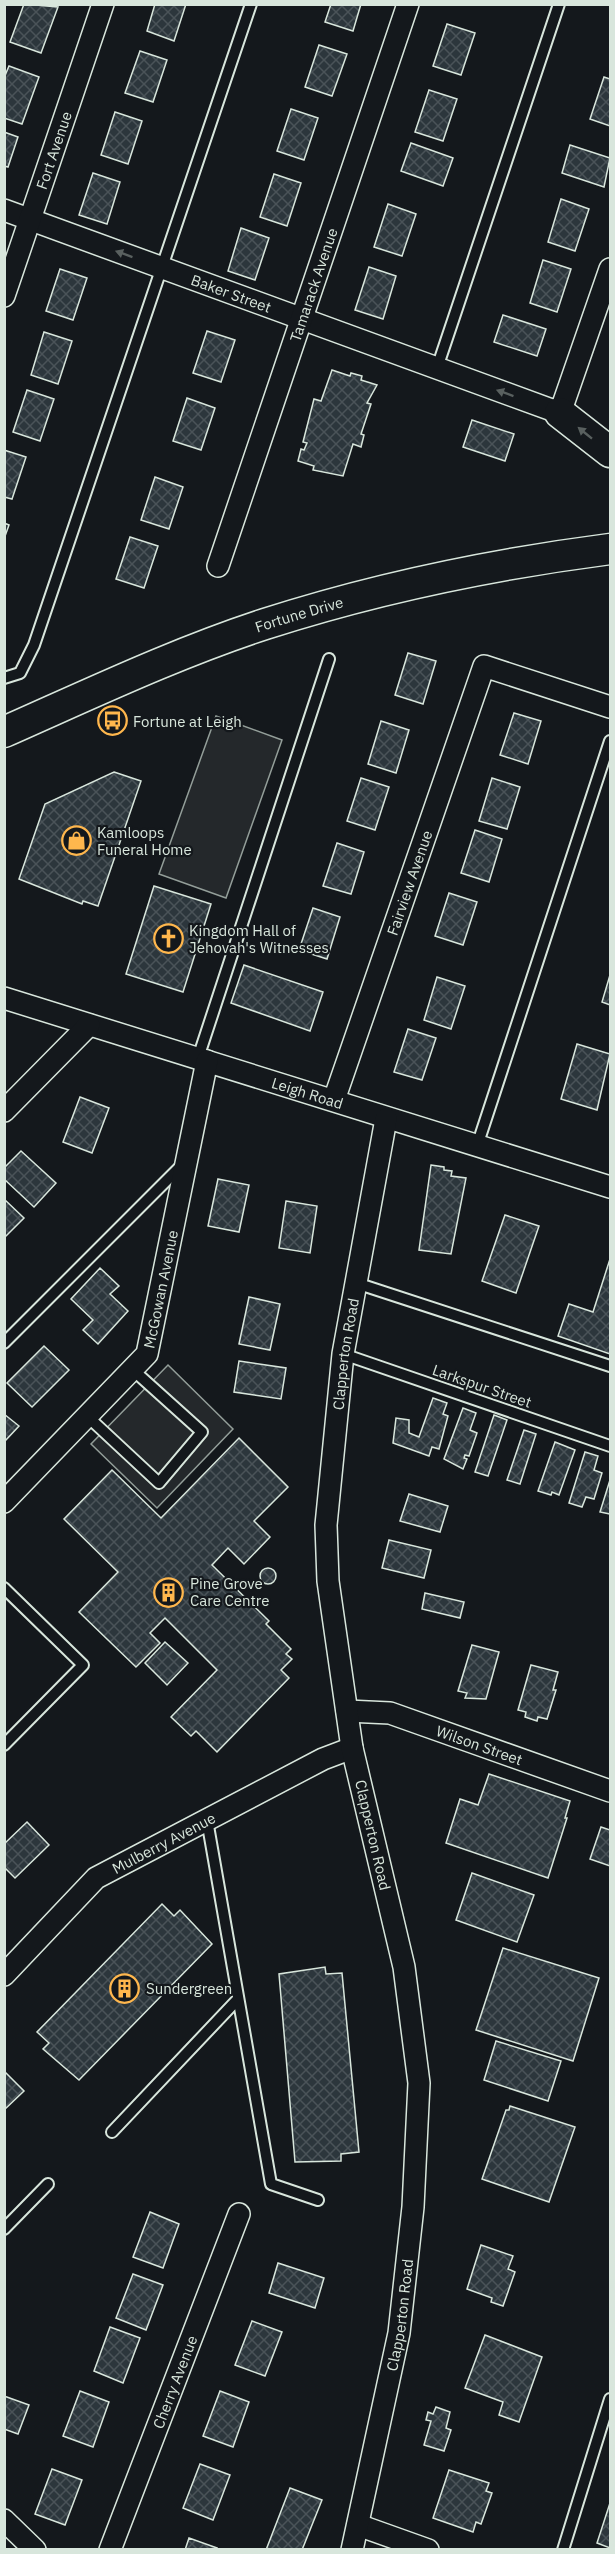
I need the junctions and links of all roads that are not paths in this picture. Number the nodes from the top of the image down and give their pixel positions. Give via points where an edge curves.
1 (103, 4) edge
2 (251, 4) edge
3 (408, 4) edge
4 (558, 4) edge
5 (4, 210) edge
6 (31, 219) junction
7 (163, 268) junction
8 (610, 269) edge
9 (4, 296) edge
10 (302, 318) junction
11 (437, 368) junction
12 (560, 413) junction
13 (610, 452) edge
14 (610, 549) edge
15 (218, 566) dead end
16 (329, 659) dead end
17 (4, 678) edge
18 (610, 707) edge
19 (4, 732) edge
20 (610, 741) edge
21 (4, 998) edge
22 (89, 1025) junction
23 (202, 1059) junction
24 (334, 1100) junction
25 (4, 1111) edge
26 (386, 1119) junction
27 (477, 1146) junction
28 (188, 1158) junction
29 (610, 1186) edge
30 (356, 1283) junction
31 (4, 1344) edge
32 (343, 1354) junction
33 (610, 1366) edge
34 (132, 1369) junction
35 (87, 1416) junction
36 (610, 1446) edge
37 (4, 1502) edge
38 (4, 1588) edge
39 (347, 1711) junction
40 (4, 1745) edge
41 (352, 1748) junction
42 (610, 1791) edge
43 (207, 1820) junction
44 (4, 1975) edge
45 (238, 1999) junction
46 (112, 2132) dead end
47 (48, 2184) dead end
48 (318, 2200) dead end
49 (239, 2214) dead end
50 (4, 2229) edge
51 (610, 2399) edge
52 (4, 2520) edge
53 (358, 2525) junction
54 (35, 2550) edge
55 (110, 2550) edge
56 (352, 2550) edge
57 (428, 2550) edge
58 (563, 2550) edge

1 - 6 street, Fort Avenue
2 - 7 lane
3 - 10 street, Tamarack Avenue
4 - 11 lane
5 - 6 street, Baker Street
7 -> 6 street, Baker Street
6 - 9 street, Fort Avenue
7 - 10 street, Baker Street
7 - 17 lane via 34,645 20,673
8 - 12 street
10 - 11 street, Baker Street
10 - 15 street, Tamarack Avenue
12 -> 11 street, Baker Street
13 -> 12 main road
14 - 19 main road, Fortune Drive via 527,560 415,583 264,625 126,677
16 - 23 lane
18 - 24 street, Fairview Avenue via 484,666
20 - 27 lane
21 - 22 street, Leigh Road
22 - 23 street, Leigh Road
22 - 25 street
23 - 24 street, Leigh Road
23 - 28 street, McGowan Avenue
24 - 26 street, Leigh Road
26 - 27 street, Leigh Road
26 - 30 street, Clapperton Road
27 - 29 street, Leigh Road
28 - 31 lane
28 - 34 street, McGowan Avenue via 147,1354
30 - 32 street, Clapperton Road
30 - 33 lane
32 - 36 lane, Larkspur Street
32 - 39 street, Clapperton Road via 326,1525 328,1581
34 - 35 street, McGowan Avenue
34 - 35 lane via 201,1432 159,1483
35 - 37 street, McGowan Avenue
38 - 40 lane via 83,1665
39 - 41 street, Clapperton Road
39 - 42 street, Wilson Street via 390,1713
41 - 43 street, Mulberry Avenue
41 - 53 street, Clapperton Road via 404,1967 419,2083 399,2333
43 - 44 street, Mulberry Avenue via 96,1878
43 - 45 lane
45 - 46 lane
45 - 48 lane via 271,2184
47 - 50 lane
49 - 55 street, Cherry Avenue
51 - 58 lane
52 - 54 street
53 - 56 street, Clapperton Road
53 - 57 street

